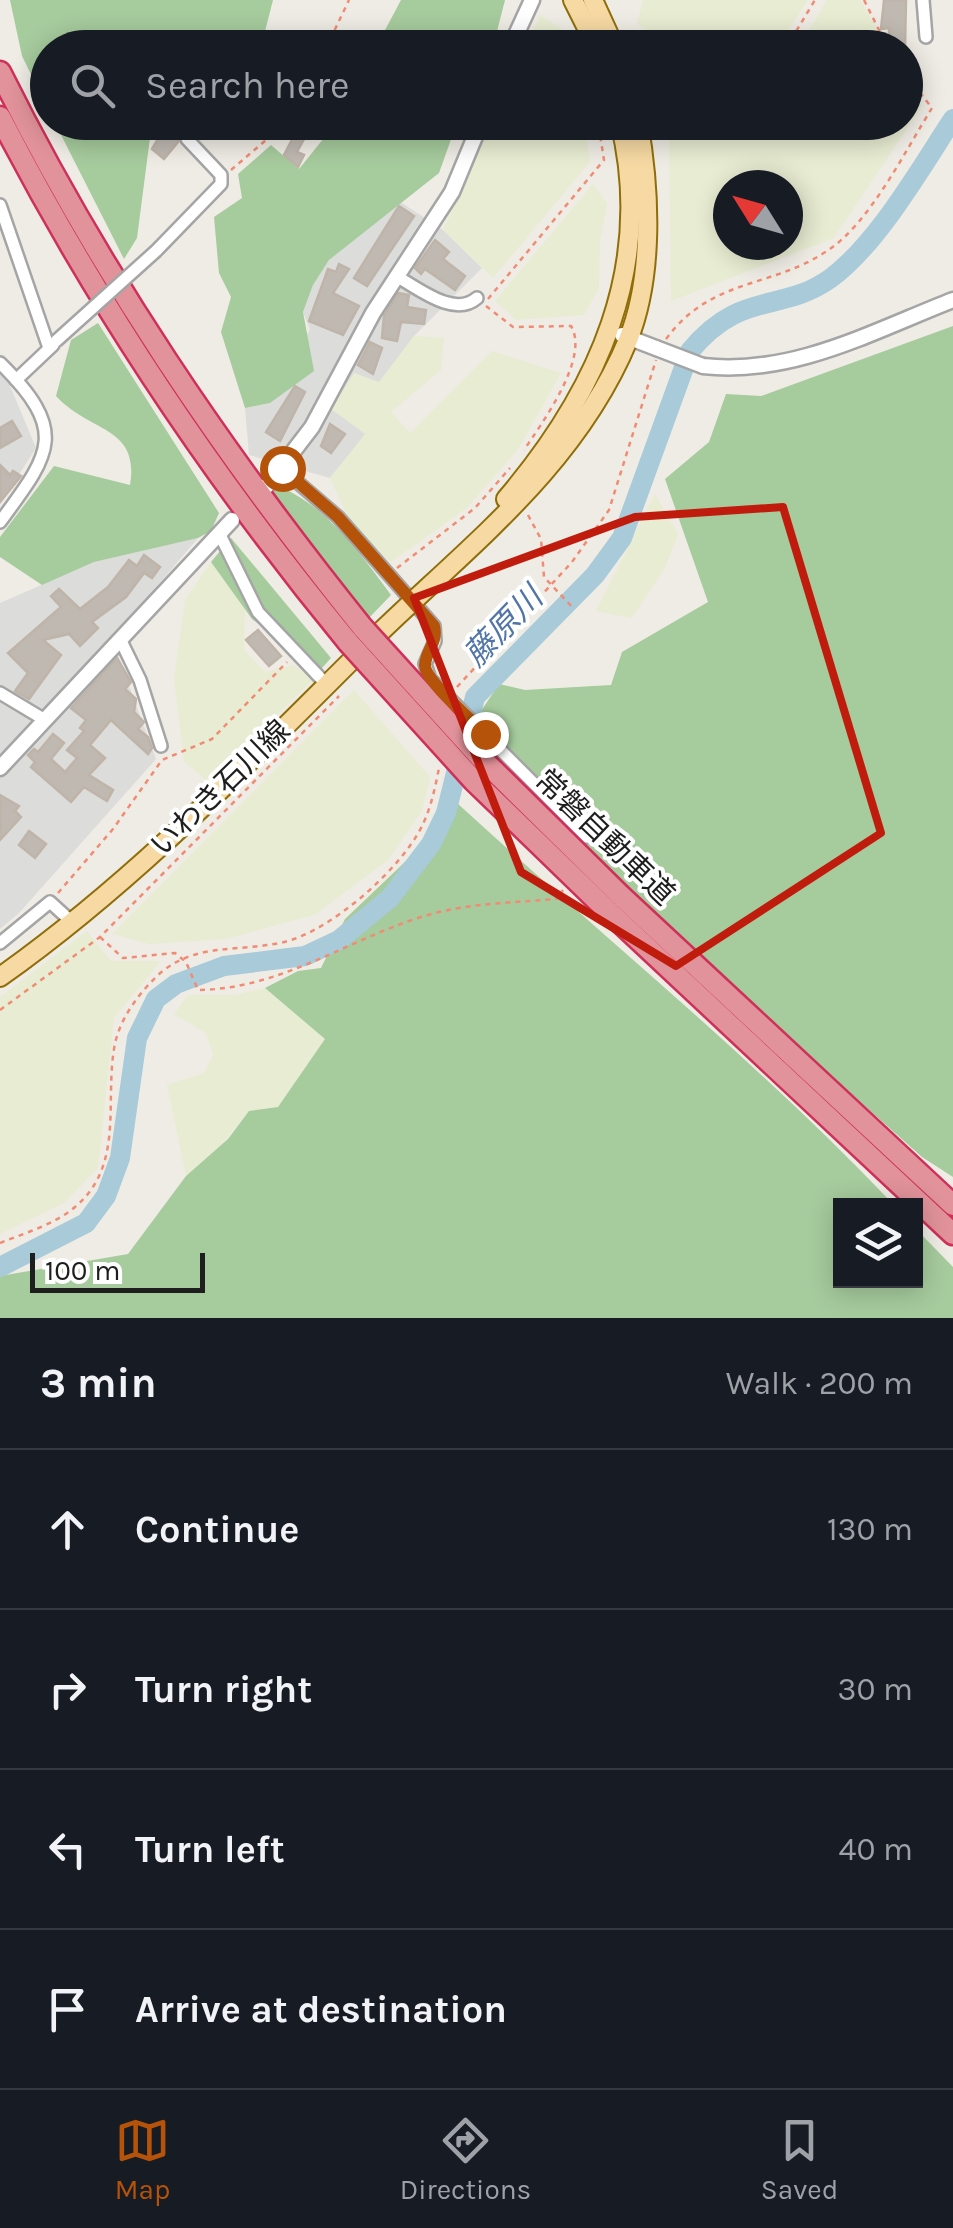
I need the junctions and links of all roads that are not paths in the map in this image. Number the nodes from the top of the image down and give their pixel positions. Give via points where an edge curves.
1 (532, 0) edge
2 (574, 0) edge
3 (593, 0) edge
4 (924, 0) edge
5 (518, 30) edge
6 (589, 30) edge
7 (613, 30) edge
8 (926, 37) dead end
9 (0, 50) edge
10 (0, 72) edge
11 (0, 117) edge
12 (30, 131) edge
13 (30, 132) edge
14 (34, 140) edge
15 (188, 140) edge
16 (473, 140) edge
17 (623, 140) edge
18 (641, 140) edge
19 (0, 205) edge
20 (396, 276) junction
21 (953, 300) edge
22 (481, 301) road end
23 (620, 334) junction
24 (53, 344) junction
25 (0, 364) edge
26 (16, 380) junction
27 (282, 468) junction
28 (266, 487) dead end
29 (232, 520) dead end
30 (0, 522) edge
31 (219, 534) junction
32 (429, 585) junction
33 (411, 602) junction
34 (356, 635) junction
35 (120, 639) junction
36 (327, 685) junction
37 (0, 693) edge
38 (45, 720) junction
39 (161, 746) dead end
40 (0, 768) edge
41 (587, 837) dead end
42 (614, 904) junction
43 (73, 923) junction
44 (0, 943) edge
45 (0, 977) edge
46 (953, 1205) edge
47 (953, 1234) edge

1 - 5 street
2 - 6 main road
3 - 7 main road
4 - 8 street
9 - 12 highway
10 - 13 highway, 常磐自動車道
11 - 34 highway, 常磐自動車道 via 170,408 213,470
14 - 34 highway, 常磐自動車道 via 186,396
15 - 24 street, bridge via 221,179 201,206
16 - 20 street via 452,192
17 - 23 main road, いわき石川線 via 630,230
18 - 23 main road, いわき石川線 via 645,245 639,300
19 - 24 street
20 - 22 street via 454,304
20 - 27 street via 312,428
21 - 23 street, bridge via 767,368 703,366
23 - 32 main road, いわき石川線 via 536,464
23 - 32 main road, いわき石川線 via 577,434 518,502
24 - 26 street
25 - 26 street
26 - 30 street via 46,429 46,455
27 - 28 street
27 - 33 street via 338,517
29 - 31 street
31 - 35 street
31 - 36 street via 258,612
32 - 33 main road, いわき石川線
33 - 36 main road, いわき石川線
33 - 41 street via 436,632 426,671
34 - 42 highway, 常磐自動車道, bridge
35 - 38 street
35 - 39 street
36 - 43 main road, いわき石川線
37 - 38 street
38 - 40 street
42 - 46 highway, 常磐自動車道
42 - 47 highway, 常磐自動車道
43 - 44 street via 50,902
43 - 45 main road, いわき石川線

